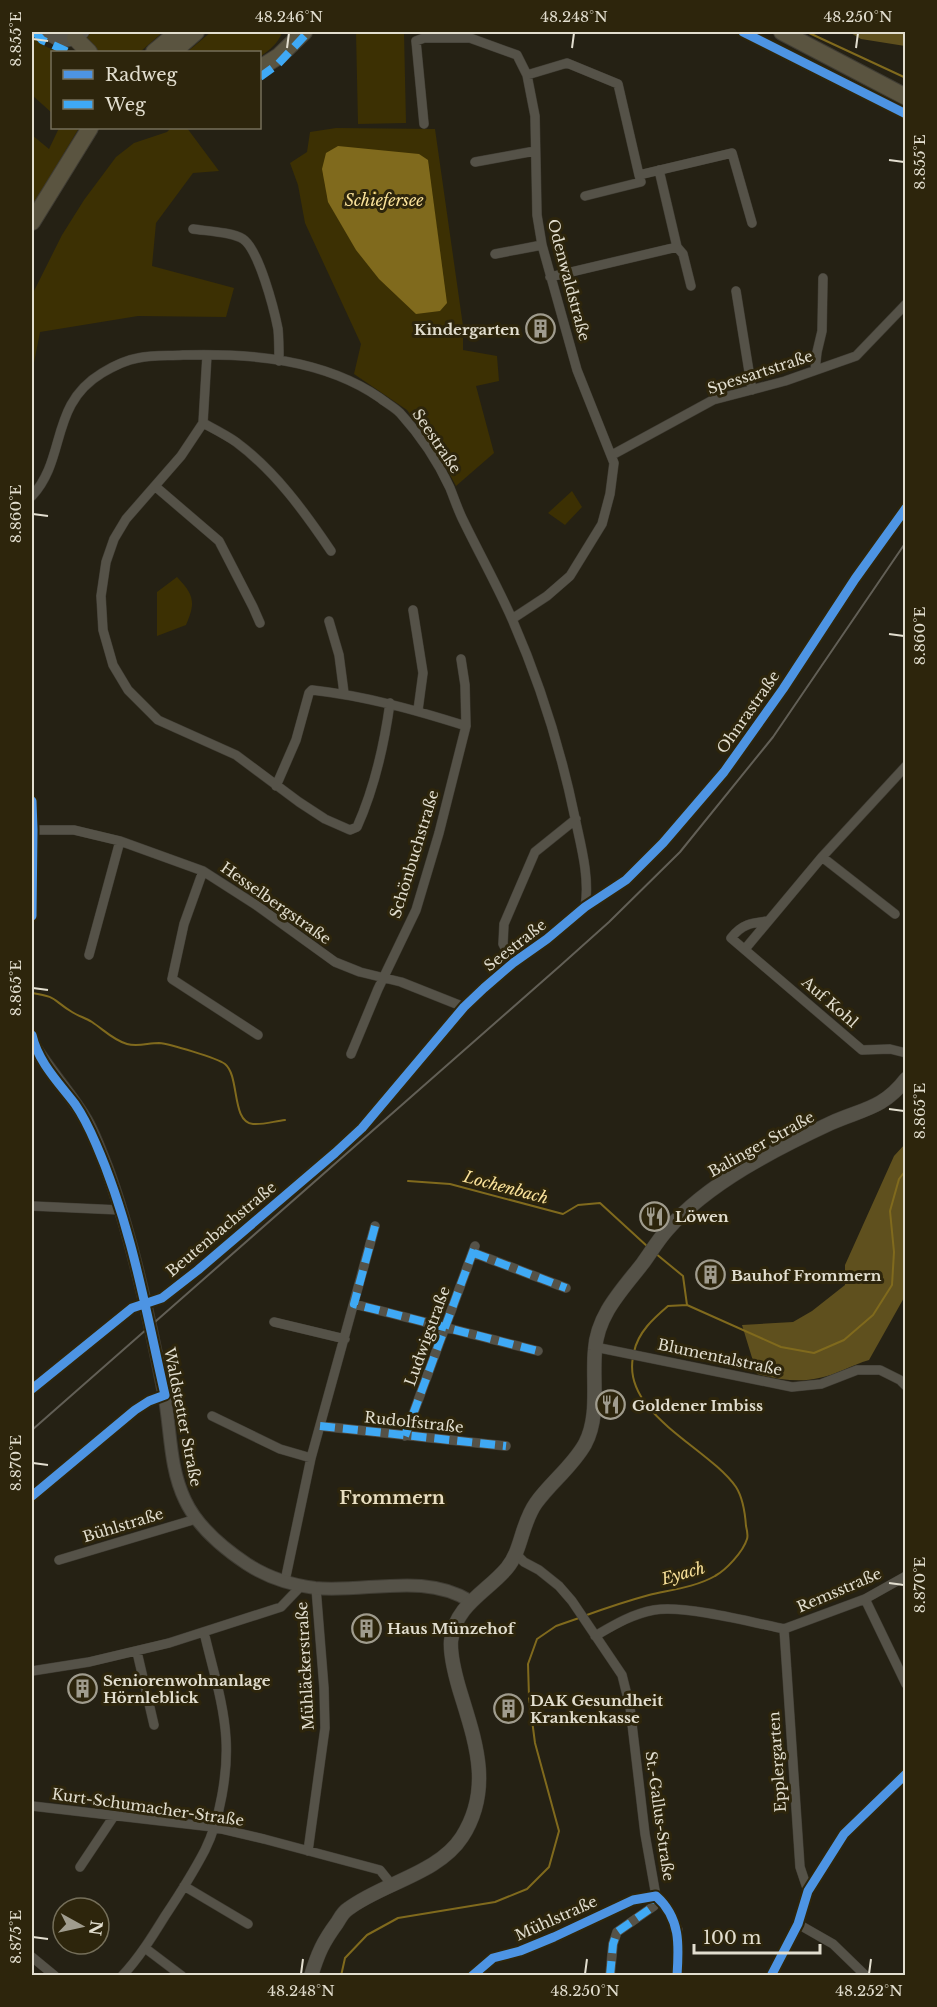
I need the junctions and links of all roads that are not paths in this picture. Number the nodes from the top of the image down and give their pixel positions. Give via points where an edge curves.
1 (48, 32) edge
2 (178, 32) edge
3 (196, 32) edge
4 (288, 32) edge
5 (304, 32) edge
6 (782, 32) edge
7 (79, 35) edge
8 (88, 51) edge
9 (155, 51) edge
10 (174, 51) edge
11 (279, 56) junction
12 (261, 67) edge
13 (527, 75) junction
14 (906, 97) edge
15 (424, 124) dead end
16 (89, 129) edge
17 (103, 129) edge
18 (535, 151) junction
19 (475, 162) dead end
20 (659, 170) junction
21 (639, 175) junction
22 (52, 186) junction
23 (585, 196) dead end
24 (32, 222) edge
25 (752, 223) dead end
26 (193, 229) dead end
27 (542, 245) junction
28 (677, 247) junction
29 (495, 254) dead end
30 (550, 278) junction
31 (823, 278) dead end
32 (692, 286) dead end
33 (736, 291) dead end
34 (906, 304) edge
35 (207, 355) junction
36 (279, 361) junction
37 (815, 370) junction
38 (752, 390) junction
39 (203, 423) junction
40 (612, 455) junction
41 (156, 487) junction
42 (32, 496) edge
43 (906, 508) edge
44 (331, 551) dead end
45 (413, 610) dead end
46 (512, 619) junction
47 (329, 621) dead end
48 (260, 623) dead end
49 (461, 659) dead end
50 (344, 693) junction
51 (390, 703) junction
52 (418, 710) junction
53 (466, 726) junction
54 (906, 766) edge
55 (276, 786) junction
56 (32, 801) edge
57 (576, 819) junction
58 (33, 830) junction
59 (120, 840) junction
60 (822, 857) junction
61 (203, 871) junction
62 (585, 907) junction
63 (895, 914) dead end
64 (32, 916) edge
65 (768, 921) junction
66 (745, 949) junction
67 (89, 955) dead end
68 (513, 963) junction
69 (385, 978) junction
70 (464, 1007) junction
71 (258, 1035) dead end
72 (32, 1043) edge
73 (906, 1053) edge
74 (351, 1054) dead end
75 (906, 1079) edge
76 (362, 1128) dead end
77 (313, 1170) dead end
78 (32, 1206) edge
79 (120, 1210) junction
80 (375, 1226) dead end
81 (566, 1288) dead end
82 (144, 1304) junction
83 (354, 1304) junction
84 (274, 1322) dead end
85 (446, 1326) junction
86 (345, 1339) junction
87 (599, 1348) junction
88 (538, 1351) dead end
89 (906, 1386) edge
90 (32, 1389) edge
91 (165, 1395) junction
92 (212, 1416) dead end
93 (320, 1426) junction
94 (405, 1436) junction
95 (506, 1446) dead end
96 (311, 1458) junction
97 (32, 1496) edge
98 (196, 1519) junction
99 (516, 1554) junction
100 (59, 1560) dead end
101 (906, 1576) edge
102 (285, 1581) junction
103 (302, 1585) junction
104 (315, 1588) junction
105 (865, 1599) junction
106 (470, 1601) junction
107 (784, 1629) junction
108 (204, 1632) junction
109 (593, 1633) junction
110 (137, 1652) junction
111 (32, 1671) edge
112 (906, 1684) edge
113 (154, 1725) dead end
114 (906, 1774) edge
115 (32, 1806) edge
116 (114, 1816) junction
117 (213, 1827) junction
118 (308, 1851) junction
119 (80, 1867) dead end
120 (392, 1885) junction
121 (184, 1886) junction
122 (808, 1891) junction
123 (657, 1896) junction
124 (248, 1924) dead end
125 (798, 1924) junction
126 (145, 1948) junction
127 (32, 1957) edge
128 (50, 1974) edge
129 (122, 1976) edge
130 (182, 1976) edge
131 (311, 1976) edge
132 (472, 1976) edge
133 (610, 1976) edge
134 (676, 1976) edge
135 (771, 1976) edge
136 (866, 1976) edge

1 - 7 main road via 62,40
2 - 9 highway
3 - 10 highway
4 - 11 highway
5 - 11 highway
6 - 14 highway
7 - 8 highway
11 - 12 highway
13 - 15 street, Odenwaldstraße via 518,55 487,43 455,37 416,41
13 - 18 street, Odenwaldstraße via 535,116
13 - 21 street via 567,63 618,84
16 - 22 highway
17 - 22 highway
18 - 19 street
18 - 27 street, Odenwaldstraße
20 - 21 street
20 - 25 street via 732,153
20 - 28 street
21 - 23 street via 641,182
22 - 24 highway
26 - 36 street via 245,240 262,270 278,330
27 - 29 street
27 - 30 street, Odenwaldstraße
28 - 30 street
28 - 32 street via 683,254
30 - 40 street, Odenwaldstraße via 577,370
31 - 37 street via 822,331
33 - 38 street
34 - 37 street, Spessartstraße via 856,356
35 - 36 street, Seestraße
35 - 39 street
35 - 42 street, Seestraße via 138,358 114,366 84,387 70,405 54,457 42,485
36 - 46 street, Seestraße via 354,382 399,412 449,486
37 - 38 street, Spessartstraße
38 - 40 street, Spessartstraße via 713,400
39 - 41 street
39 - 44 street via 235,442 269,471 300,506
40 - 46 street, Odenwaldstraße via 610,494 594,539 570,576
41 - 48 street via 219,541
41 - 55 street via 126,519 106,562 101,596 103,630 113,665 128,690 158,720 236,755
43 - 62 street, Ohnrastraße via 724,772 626,880
45 - 52 street via 423,673
46 - 57 street, Seestraße via 547,712
47 - 50 street
49 - 53 street, Schönbuchstraße
50 - 51 street
50 - 55 street via 309,693 296,740
51 - 52 street
51 - 55 street via 376,776 357,827 350,830 325,819
52 - 53 street
53 - 69 street, Schönbuchstraße via 416,910
54 - 60 street
56 - 58 street
57 - 62 street, Seestraße via 587,893
57 - 68 street via 535,852 530,862 504,924 503,944
58 - 59 street, Hesselbergstraße via 74,830
58 - 64 street
59 - 61 street, Hesselbergstraße
59 - 67 street
60 - 63 street
60 - 65 street
61 - 69 street, Hesselbergstraße via 335,962
61 - 71 street via 184,924 172,979
62 - 68 street, Seestraße
65 - 66 street
65 - 66 street via 739,928 731,938
66 - 73 street, Auf Kohl via 862,1050
68 - 70 street, Seestraße
69 - 70 street, Hesselbergstraße
69 - 74 street, Schönbuchstraße
70 - 76 street
72 - 79 street, Waldstetter Straße via 87,1121
75 - 87 main road, Balinger Straße via 895,1093 869,1110 833,1122 753,1164 679,1217 612,1301 601,1322
77 - 82 street, Beutenbachstraße via 198,1270 162,1298
78 - 79 street
79 - 82 street, Waldstetter Straße
80 - 83 street
81 - 85 street, Ludwigstraße via 475,1249
82 - 90 street, Beutenbachstraße via 132,1308
82 - 91 street, Waldstetter Straße
83 - 85 street
83 - 86 street
84 - 86 street
85 - 88 street
85 - 94 street, Ludwigstraße
86 - 93 street
87 - 89 street, Blumentalstraße via 792,1387 821,1384 857,1370 880,1370
87 - 99 main road, Balinger Straße via 587,1441 573,1464 537,1503 524,1524
91 - 97 street via 135,1410
91 - 98 street, Waldstetter Straße via 177,1477 184,1500
92 - 96 street via 280,1449
93 - 94 street, Rudolfstraße
93 - 96 street
94 - 95 street, Rudolfstraße
96 - 102 street
98 - 100 street, Bühlstraße
98 - 102 street, Waldstetter Straße via 248,1564
99 - 106 main road, Balinger Straße via 509,1566
99 - 109 street, St.-Gallus-Straße via 559,1586
101 - 105 street, Remsstraße
102 - 103 street, Waldstetter Straße
103 - 104 street, Waldstetter Straße
103 - 108 street via 282,1607
104 - 106 street, Waldstetter Straße via 434,1587
104 - 118 street, Mühläckerstraße via 325,1728
105 - 107 street, Remsstraße
105 - 112 street
106 - 120 main road, Balinger Straße via 457,1621 451,1642 455,1673 478,1753 480,1782 476,1804 462,1837 443,1858
107 - 109 street via 713,1615 655,1610
107 - 122 street, Epplergarten via 800,1867
108 - 110 street
108 - 117 street via 226,1737 227,1760
109 - 123 street, St.-Gallus-Straße via 622,1675 628,1696
110 - 111 street
110 - 113 street
114 - 122 street via 844,1834
115 - 116 street, Kurt-Schumacher-Straße
116 - 117 street, Kurt-Schumacher-Straße
116 - 119 street
117 - 118 street, Kurt-Schumacher-Straße
117 - 121 street
118 - 120 street, Kurt-Schumacher-Straße via 380,1870
120 - 131 main road, Balinger Straße via 346,1910 321,1945
121 - 124 street
121 - 126 street
122 - 125 street
123 - 132 street, Mühlstraße via 625,1903 554,1937 493,1958
123 - 133 street via 654,1906 617,1932
123 - 134 street, St.-Gallus-Straße via 678,1930
125 - 135 street
125 - 136 street via 833,1944
126 - 129 street
126 - 130 street
127 - 128 street

